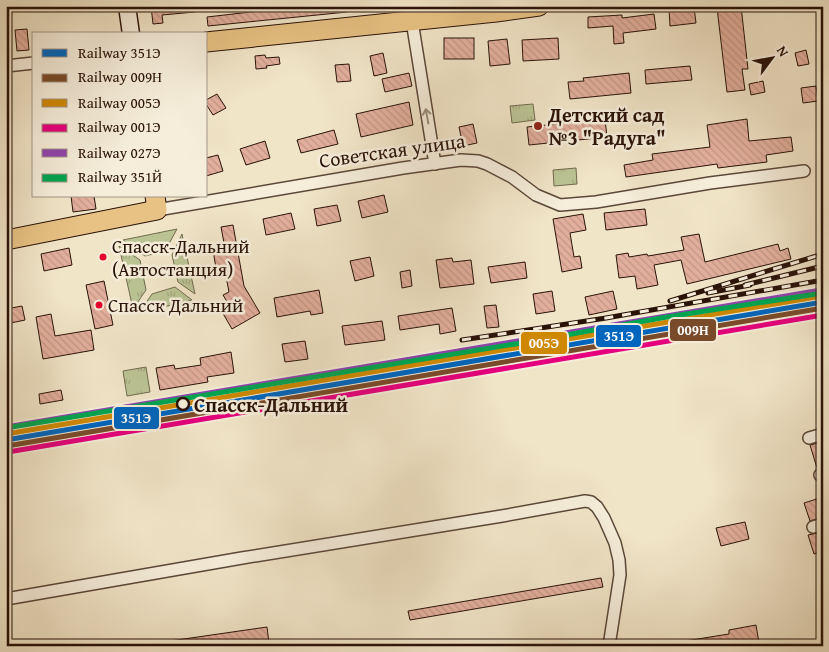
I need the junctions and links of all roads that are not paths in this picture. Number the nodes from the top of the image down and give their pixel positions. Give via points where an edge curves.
1 (127, 6) edge
2 (539, 6) edge
3 (412, 21) junction
4 (131, 32) edge
5 (208, 42) edge
6 (32, 64) edge
7 (6, 66) edge
8 (435, 164) junction
9 (804, 171) dead end
10 (208, 196) edge
11 (191, 198) edge
12 (156, 203) edge
13 (6, 240) edge
14 (823, 434) edge
15 (809, 438) dead end
16 (6, 599) edge
17 (610, 646) edge

1 - 4 main road
2 - 3 main road
3 - 5 main road
8 -> 3 street
6 - 7 street
8 - 9 street, Советская улица via 478,161 512,177 536,195 560,205
8 - 10 street, Советская улица
11 - 12 street, Советская улица
12 - 13 main road, Советская улица
14 - 15 street
16 - 17 street via 584,501 597,507 604,518 619,560 620,575

